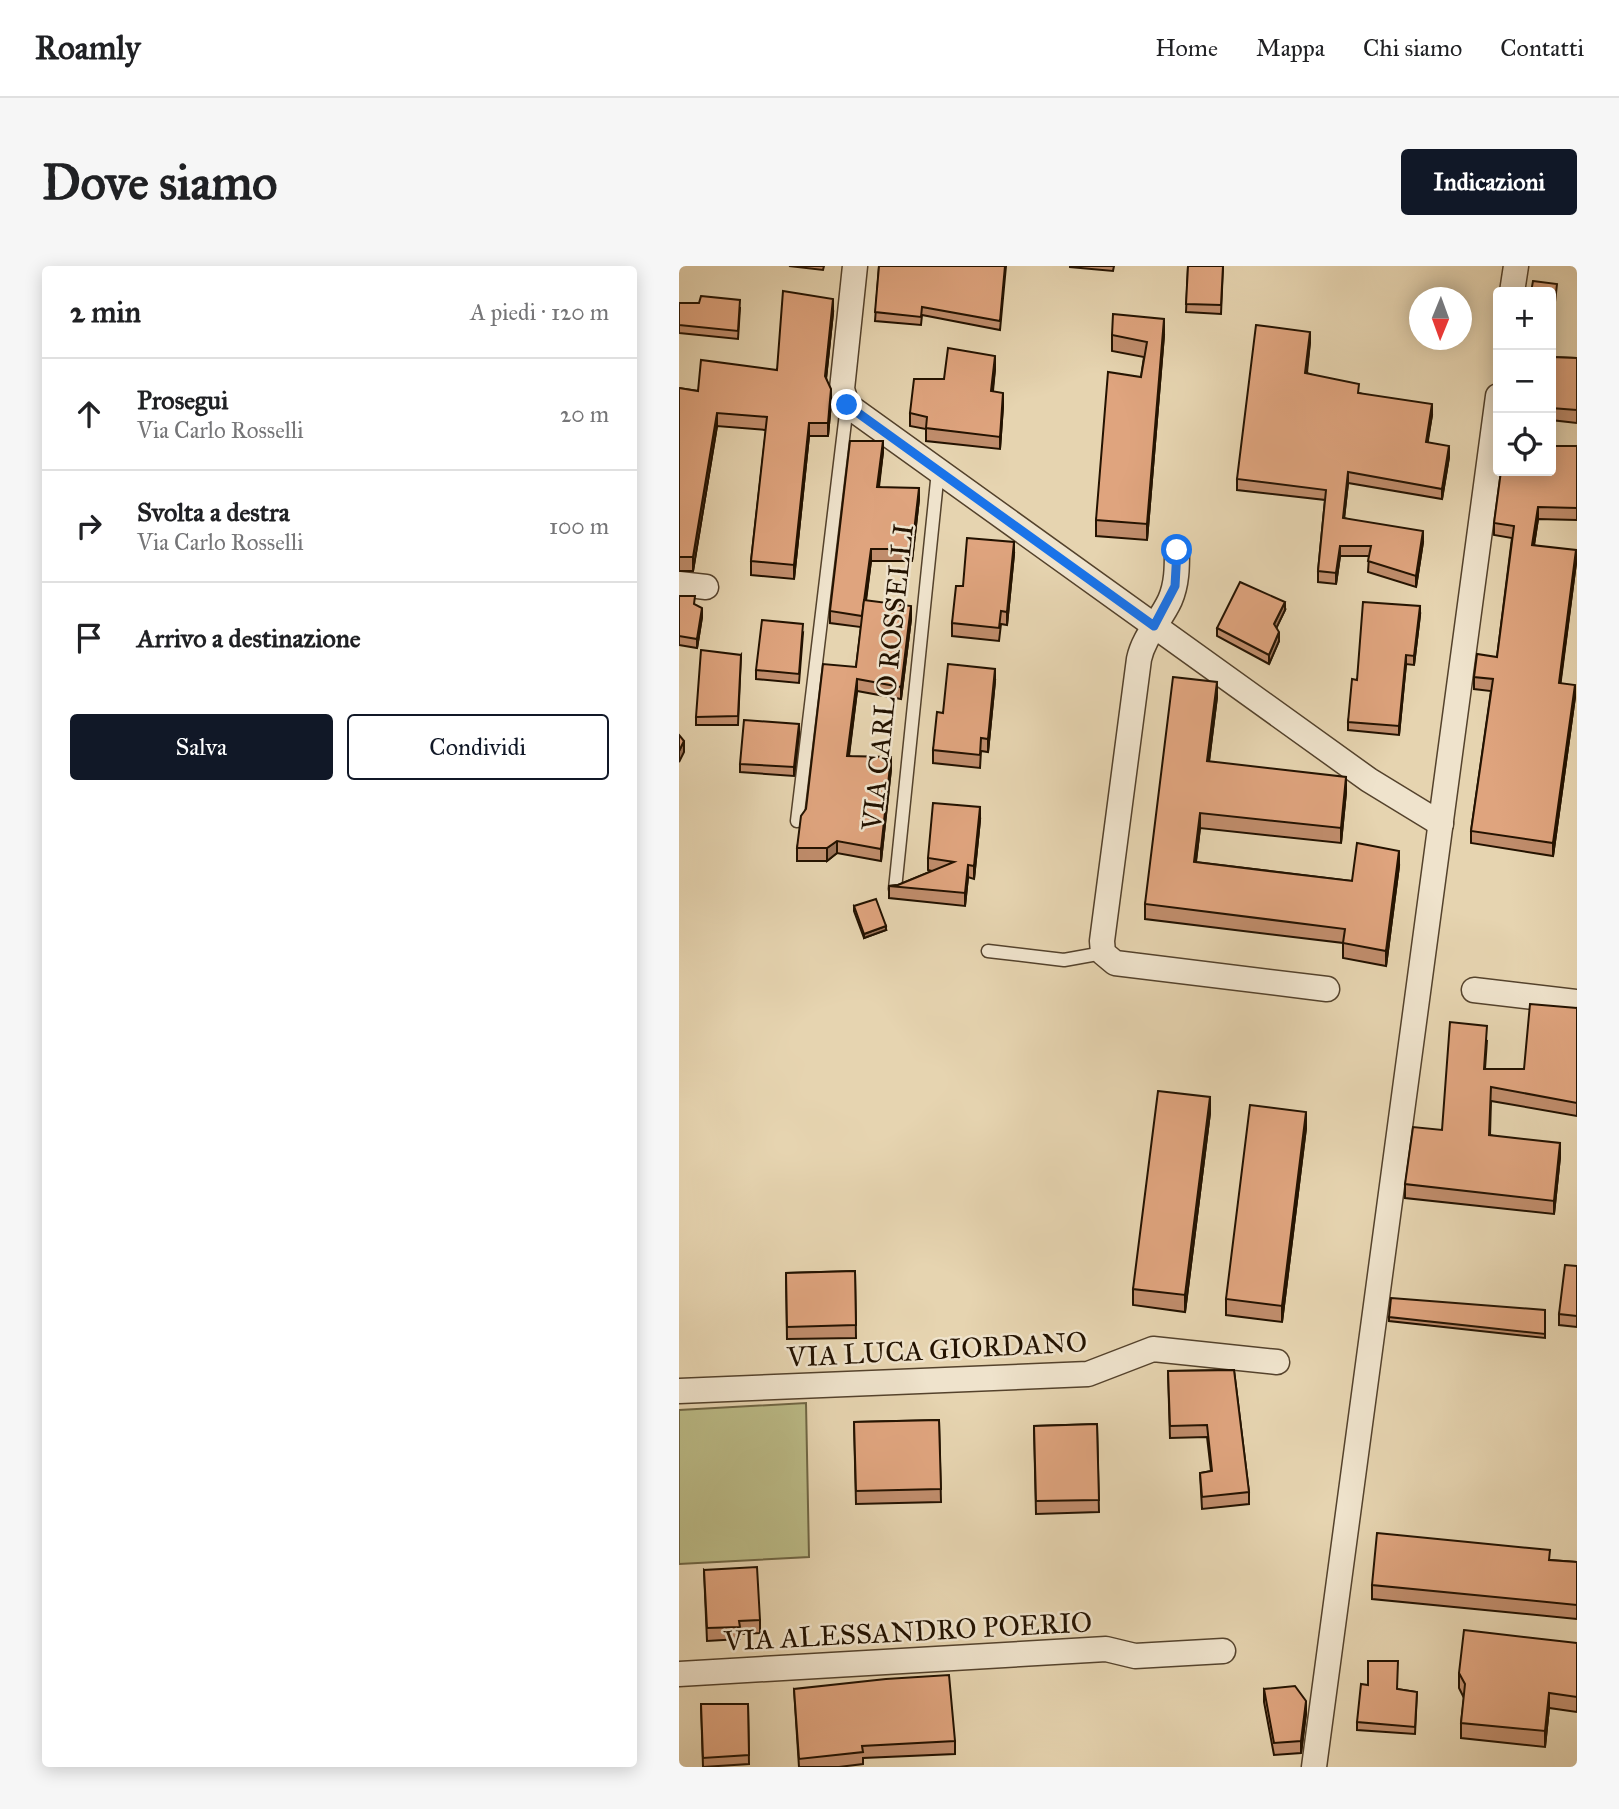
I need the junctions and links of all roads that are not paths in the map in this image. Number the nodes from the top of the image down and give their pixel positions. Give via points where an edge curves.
1 (855, 266) edge
2 (1516, 266) edge
3 (1513, 287) edge
4 (847, 405) junction
5 (1496, 413) edge
6 (939, 471) junction
7 (1177, 550) dead end
8 (679, 584) edge
9 (706, 587) dead end
10 (1154, 626) junction
11 (797, 821) edge
12 (1441, 824) junction
13 (895, 889) edge
14 (988, 951) dead end
15 (1103, 953) junction
16 (1327, 989) dead end
17 (1474, 990) dead end
18 (1577, 1002) edge
19 (1277, 1362) dead end
20 (679, 1391) edge
21 (1223, 1651) dead end
22 (679, 1674) edge
23 (1314, 1767) edge

1 - 4 street via 842,390
2 - 3 street
4 - 6 street
4 - 11 lane
5 - 12 street
6 - 10 street
6 - 13 lane, VIA CARLO ROSSELLI
7 - 10 street via 1175,586
8 - 9 street
10 - 12 street via 1369,780
10 - 15 street via 1139,659
12 - 23 street
14 - 15 lane via 1064,960
15 - 16 street via 1115,963
17 - 18 street
19 - 20 street, VIA LUCA GIORDANO via 1153,1349 1088,1374
21 - 22 street, VIA ALESSANDRO POERIO via 1135,1657 1106,1649

